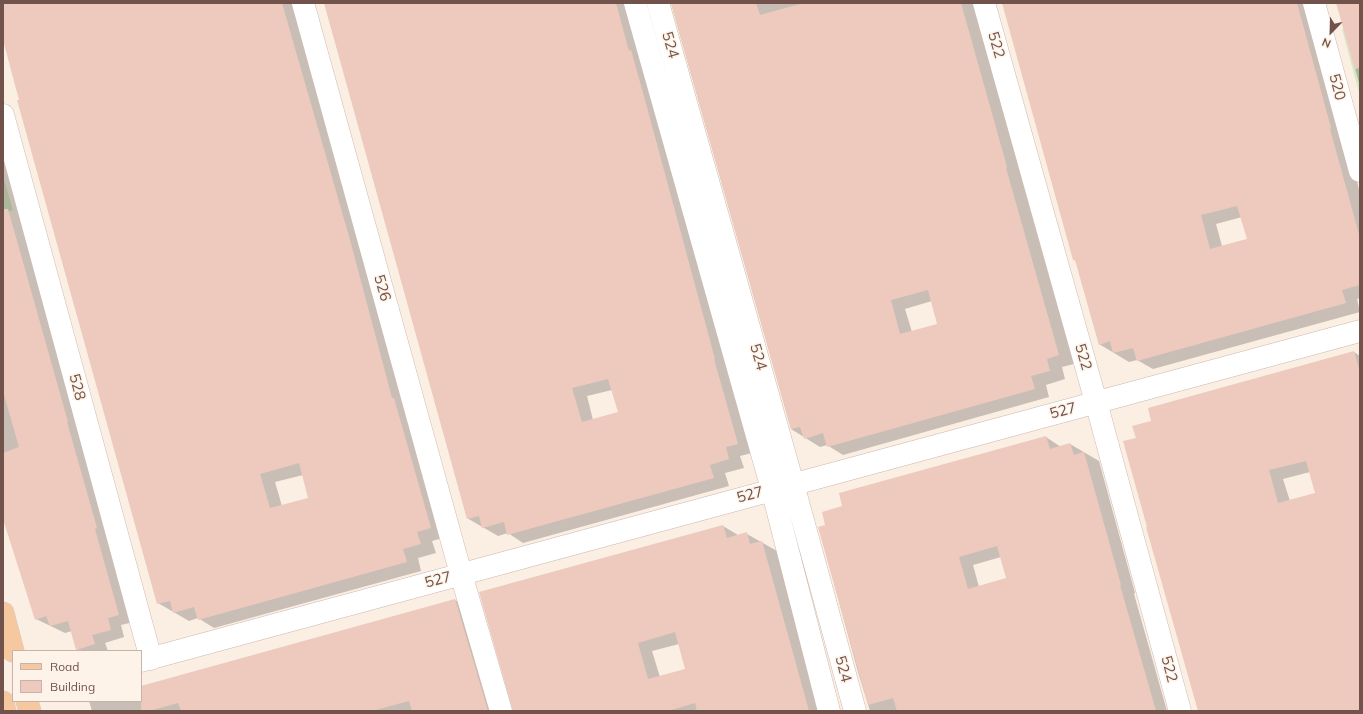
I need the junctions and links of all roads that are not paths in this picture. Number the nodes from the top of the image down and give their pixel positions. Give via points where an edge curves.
1 (302, 3) edge
2 (635, 3) edge
3 (658, 3) edge
4 (984, 3) edge
5 (1314, 3) edge
6 (3, 115) edge
7 (1360, 171) edge
8 (1360, 331) edge
9 (1096, 402) junction
10 (793, 484) junction
11 (772, 489) junction
12 (461, 574) junction
13 (3, 613) edge
14 (13, 650) edge
15 (146, 660) edge
16 (3, 702) edge
17 (5, 711) edge
18 (501, 711) edge
19 (830, 711) edge
20 (855, 711) edge
21 (1180, 711) edge

1 - 12 street, 526
2 - 11 street, 524
3 - 10 street, 524
4 - 9 street, 522
5 - 7 street, 520
6 - 15 street, 528
8 - 9 street, 527
9 - 10 street, 527
9 - 21 street, 522
10 - 11 street, 527
10 - 20 street, 524
11 - 12 street, 527
11 - 19 street, 524
12 - 15 street, 527
12 - 18 street, 526
13 - 14 main road
16 - 17 main road

